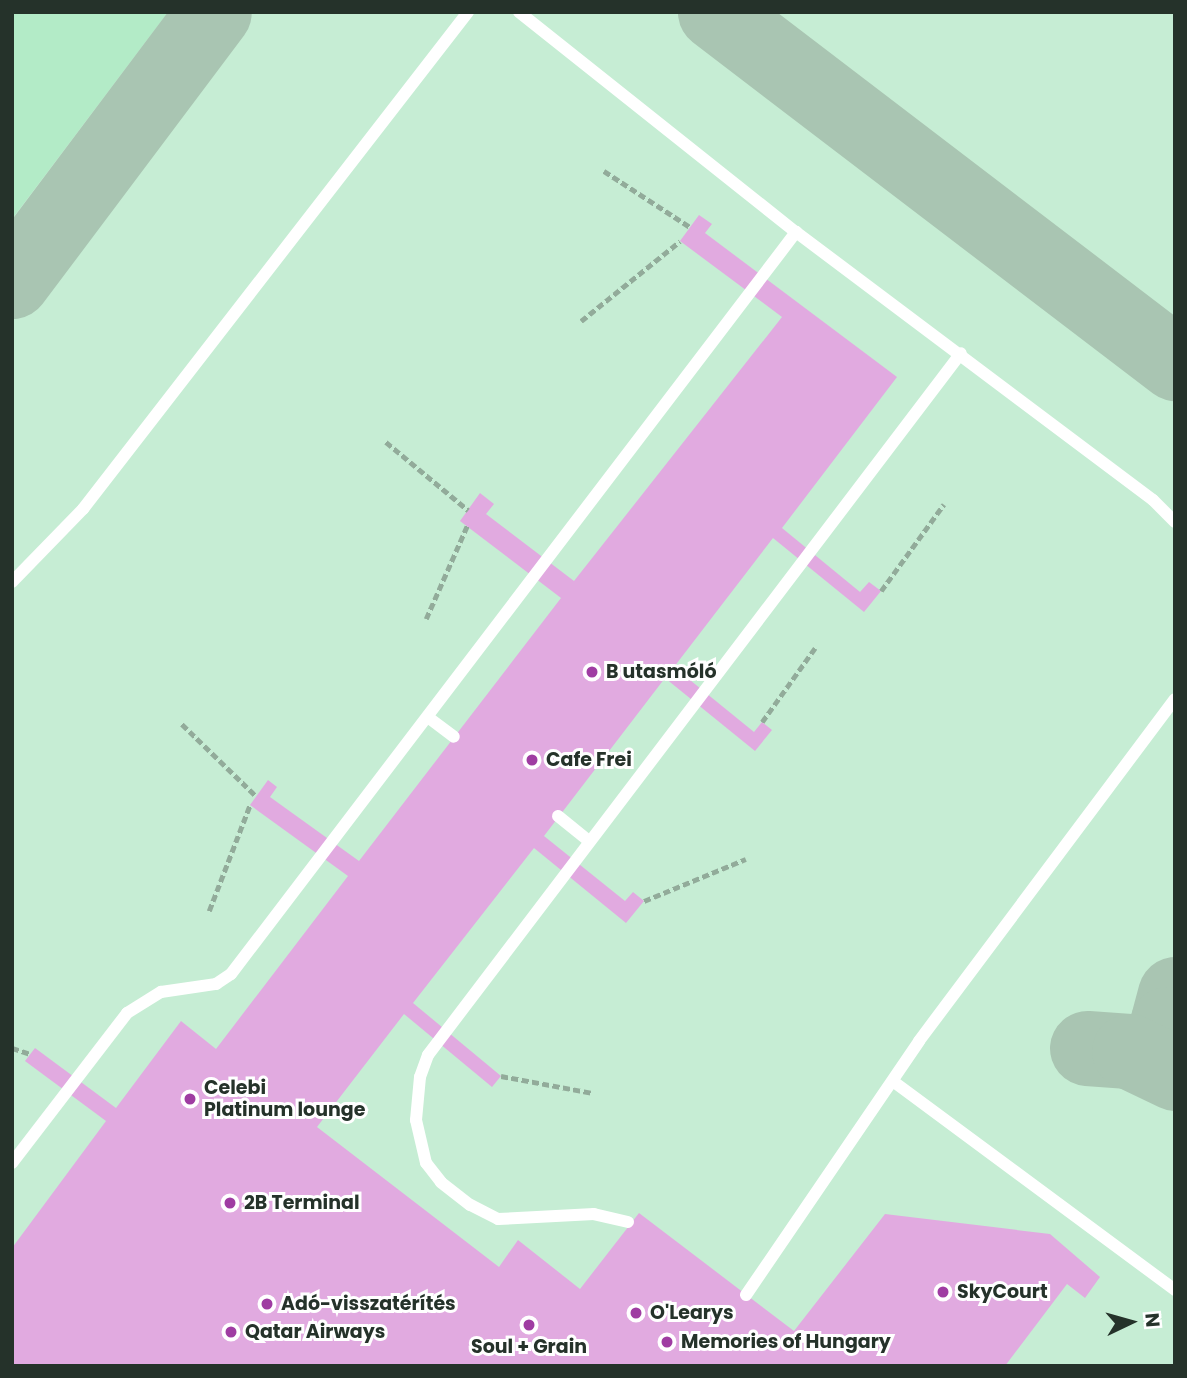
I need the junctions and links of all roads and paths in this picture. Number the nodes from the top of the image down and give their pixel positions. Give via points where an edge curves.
1 (468, 12) edge
2 (519, 12) edge
3 (604, 171) dead end
4 (690, 227) dead end
5 (796, 232) junction
6 (680, 241) dead end
7 (581, 321) dead end
8 (961, 353) junction
9 (386, 442) dead end
10 (944, 505) dead end
11 (468, 510) dead end
12 (1175, 522) edge
13 (467, 526) dead end
14 (12, 582) edge
15 (881, 592) dead end
16 (426, 619) dead end
17 (815, 648) dead end
18 (1175, 699) edge
19 (429, 718) junction
20 (762, 722) dead end
21 (182, 724) dead end
22 (454, 737) dead end
23 (256, 796) dead end
24 (250, 806) dead end
25 (558, 817) dead end
26 (589, 841) junction
27 (747, 859) dead end
28 (644, 901) dead end
29 (209, 911) dead end
30 (12, 1048) edge
31 (30, 1054) dead end
32 (501, 1076) dead end
33 (894, 1082) junction
34 (593, 1093) dead end
35 (12, 1163) edge
36 (628, 1222) dead end
37 (1175, 1290) edge
38 (746, 1295) dead end

1 - 14 lane via 83,509
2 - 5 lane
3 - 4 path
5 - 8 lane
5 - 19 lane
6 - 7 path
8 - 12 lane via 1153,500
8 - 26 lane
9 - 11 path
10 - 15 path
13 - 16 path
17 - 20 path
18 - 33 lane via 919,1041
19 - 22 lane
19 - 35 lane via 232,974 216,984 161,992 127,1013
21 - 23 path
24 - 29 path
25 - 26 lane
26 - 36 lane via 428,1055 420,1076 416,1120 426,1163 441,1182 484,1213 515,1219 594,1214
27 - 28 path
30 - 31 path
32 - 34 path
33 - 37 lane
33 - 38 lane

